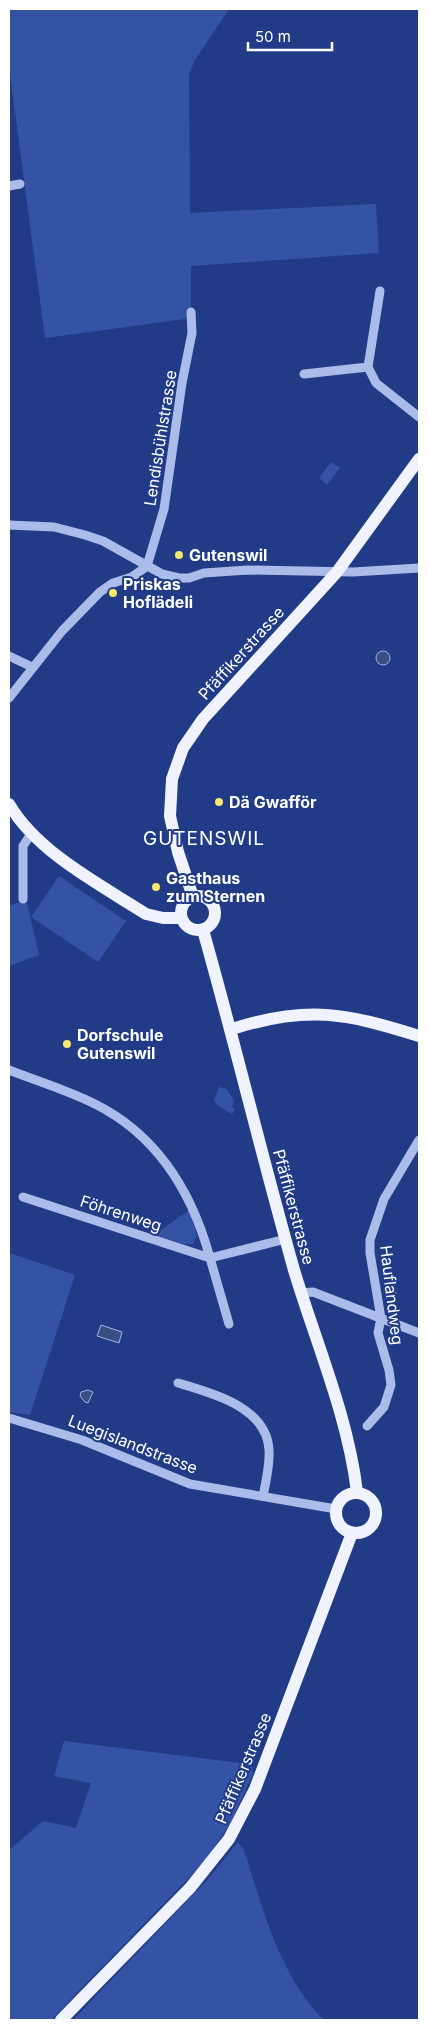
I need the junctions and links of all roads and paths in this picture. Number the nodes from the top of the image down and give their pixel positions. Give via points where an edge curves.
1 (20, 184) dead end
2 (9, 186) edge
3 (380, 291) dead end
4 (192, 312) dead end
5 (368, 367) junction
6 (304, 374) dead end
7 (419, 417) edge
8 (419, 459) edge
9 (9, 525) edge
10 (147, 566) junction
11 (419, 568) edge
12 (337, 572) junction
13 (9, 656) edge
14 (32, 667) junction
15 (9, 698) edge
16 (9, 804) edge
17 (31, 834) junction
18 (193, 897) junction
19 (23, 899) dead end
20 (181, 918) junction
21 (203, 930) junction
22 (232, 1029) junction
23 (419, 1036) edge
24 (9, 1070) edge
25 (419, 1140) edge
26 (23, 1196) dead end
27 (286, 1239) junction
28 (210, 1258) junction
29 (301, 1293) junction
30 (381, 1318) junction
31 (229, 1324) dead end
32 (419, 1333) edge
33 (178, 1383) dead end
34 (9, 1418) edge
35 (367, 1426) dead end
36 (357, 1492) junction
37 (264, 1496) junction
38 (336, 1509) junction
39 (352, 1533) junction
40 (60, 2020) edge

1 - 2 street
3 - 5 street
4 - 10 street, Lendisbühlstrasse via 192,333 164,509
5 - 6 street
5 - 7 street via 376,383
8 - 12 main road, Pfäffikerstrasse
9 - 10 street via 71,530 103,542
10 - 12 street via 180,578 248,570
10 - 14 street via 100,592
11 - 12 street
12 - 18 main road, Pfäffikerstrasse via 203,719 183,748 172,779 170,816
13 - 14 street
14 - 15 street
16 - 17 main road
17 - 19 street via 23,846
17 - 20 main road via 56,855 146,914
18 - 20 main road via 184,903
18 - 21 main road via 206,898 214,908 213,921
20 - 21 main road via 189,928
21 - 22 main road, Pfäffikerstrasse
22 - 23 main road via 307,1013 357,1019
22 - 27 main road, Pfäffikerstrasse
24 - 28 street via 94,1103 124,1121 145,1140 168,1164 189,1198
25 - 30 street, Hauflandweg via 384,1198 370,1240
26 - 28 street, Föhrenweg
27 - 28 street
27 - 29 main road, Pfäffikerstrasse
28 - 31 street
29 - 30 street via 314,1292
29 - 36 main road, Pfäffikerstrasse via 343,1422
30 - 32 street
30 - 35 street, Hauflandweg via 378,1333 391,1385 384,1407
33 - 37 street via 220,1398 258,1421 264,1429 269,1448
34 - 37 street, Luegislandstrasse via 82,1440 190,1484
36 - 38 main road via 340,1500
36 - 39 main road via 372,1499 377,1514 368,1530
37 - 38 street, Luegislandstrasse
38 - 39 main road via 339,1524
39 - 40 main road, Pfäffikerstrasse via 255,1789 229,1839 190,1888

